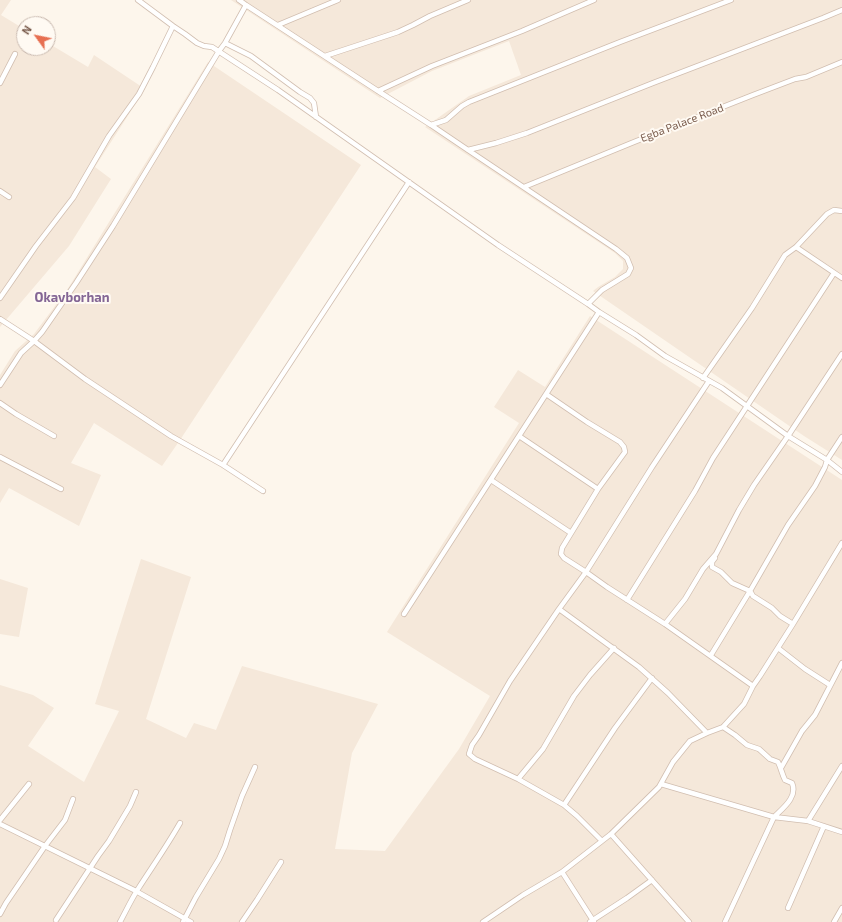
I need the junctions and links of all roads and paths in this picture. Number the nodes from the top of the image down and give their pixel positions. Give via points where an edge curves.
1 (138, 0) edge
2 (239, 0) edge
3 (338, 0) edge
4 (468, 0) edge
5 (594, 0) edge
6 (731, 0) edge
7 (246, 5) junction
8 (842, 10) edge
9 (278, 25) junction
10 (173, 26) junction
11 (225, 43) junction
12 (219, 51) junction
13 (15, 54) dead end
14 (325, 56) junction
15 (842, 62) edge
16 (0, 83) edge
17 (378, 92) junction
18 (316, 117) junction
19 (431, 125) junction
20 (468, 150) junction
21 (408, 182) junction
22 (524, 188) junction
23 (0, 191) edge
24 (9, 197) dead end
25 (842, 211) edge
26 (796, 247) junction
27 (834, 273) junction
28 (842, 278) edge
29 (0, 298) edge
30 (588, 304) junction
31 (599, 312) junction
32 (0, 320) edge
33 (34, 341) junction
34 (842, 354) edge
35 (703, 378) junction
36 (709, 381) junction
37 (0, 385) edge
38 (546, 394) junction
39 (0, 403) edge
40 (746, 407) junction
41 (54, 436) dead end
42 (519, 436) junction
43 (788, 436) junction
44 (842, 437) edge
45 (0, 457) edge
46 (827, 460) junction
47 (223, 465) junction
48 (842, 472) edge
49 (491, 480) junction
50 (61, 489) dead end
51 (598, 489) junction
52 (263, 491) dead end
53 (751, 495) dead end
54 (571, 533) junction
55 (842, 543) edge
56 (586, 572) junction
57 (750, 591) junction
58 (627, 600) junction
59 (559, 609) junction
60 (404, 614) dead end
61 (665, 624) junction
62 (793, 624) junction
63 (614, 648) junction
64 (778, 648) junction
65 (710, 655) junction
66 (842, 663) edge
67 (652, 678) junction
68 (830, 685) junction
69 (753, 686) junction
70 (723, 727) junction
71 (707, 733) junction
72 (842, 766) edge
73 (255, 767) dead end
74 (781, 768) junction
75 (518, 779) junction
76 (30, 784) dead end
77 (661, 784) junction
78 (136, 792) dead end
79 (73, 799) dead end
80 (564, 805) junction
81 (774, 817) junction
82 (0, 820) edge
83 (808, 821) junction
84 (180, 823) dead end
85 (0, 824) edge
86 (824, 826) junction
87 (842, 832) edge
88 (610, 834) junction
89 (602, 841) junction
90 (45, 846) junction
91 (281, 862) dead end
92 (90, 868) junction
93 (562, 872) junction
94 (652, 880) junction
95 (137, 891) junction
96 (788, 908) dead end
97 (842, 908) edge
98 (0, 914) edge
99 (56, 920) dead end
100 (184, 921) edge
101 (592, 921) edge
102 (686, 921) edge
103 (120, 922) edge
104 (191, 922) edge
105 (242, 922) edge
106 (483, 922) edge
107 (725, 922) edge
108 (834, 922) edge

1 - 10 street
2 - 7 street
3 - 9 street
4 - 14 street via 398,32
5 - 17 street via 432,66
6 - 19 street via 470,102 446,120
7 - 9 street
7 - 11 street
8 - 20 street via 527,133
9 - 14 street
10 - 12 street via 197,43
10 - 29 street via 139,94 109,136 73,198
11 - 12 street
11 - 18 street via 251,56 310,98 314,103
12 - 18 street
12 - 33 street via 80,277
13 - 16 street
14 - 17 street
15 - 22 street, Egba Palace Road via 634,142
17 - 19 street
18 - 21 street
19 - 20 street
20 - 22 street
21 - 30 street
21 - 47 street
22 - 30 street via 627,258 631,268 628,274 602,290
23 - 24 street
25 - 26 street via 834,210 827,214
26 - 27 street
26 - 35 street via 785,254 752,308
27 - 28 street
27 - 40 street
30 - 31 street
31 - 35 street
31 - 38 street
32 - 33 street
33 - 37 street via 21,352
33 - 47 street via 85,379 165,432
34 - 43 street
35 - 36 street
36 - 40 street
36 - 56 street
38 - 42 street
38 - 51 street via 624,447 624,452
39 - 41 street
40 - 43 street
40 - 58 street
42 - 49 street
42 - 51 street
43 - 46 street
43 - 61 street via 754,484 716,554
44 - 46 street
45 - 50 street
46 - 48 street
46 - 57 street via 815,486
47 - 52 street
49 - 54 street
49 - 60 street
51 - 54 street
53 - 57 street via 712,562 712,567 732,583
54 - 56 street via 561,554
55 - 62 street
56 - 58 street
56 - 59 street
57 - 62 street via 753,596
57 - 65 street
58 - 61 street
59 - 63 street
59 - 75 street via 510,681 469,754
61 - 65 street
62 - 64 street
63 - 67 street
63 - 75 street via 574,696 543,749
64 - 68 street
64 - 69 street
65 - 69 street
66 - 68 street
67 - 71 street
67 - 80 street
68 - 74 street
69 - 70 street via 744,704
70 - 71 street
70 - 74 street via 746,745 759,749 770,759 778,762
71 - 77 street via 690,741 672,762
72 - 83 street
73 - 100 street via 225,846
74 - 81 street via 784,780 792,783 794,789 788,804
75 - 80 street
76 - 82 street
77 - 81 street
77 - 88 street
78 - 92 street via 109,842
79 - 90 street via 65,820
80 - 89 street
81 - 83 street
81 - 107 street
83 - 86 street
84 - 95 street
85 - 90 street
86 - 87 street
86 - 96 street
88 - 89 street
88 - 94 street
89 - 93 street
90 - 92 street
90 - 98 street
91 - 105 street
92 - 95 street
92 - 99 street
93 - 101 street
93 - 106 street
94 - 101 street
94 - 102 street
95 - 100 street
95 - 103 street
97 - 108 street
100 - 104 street

